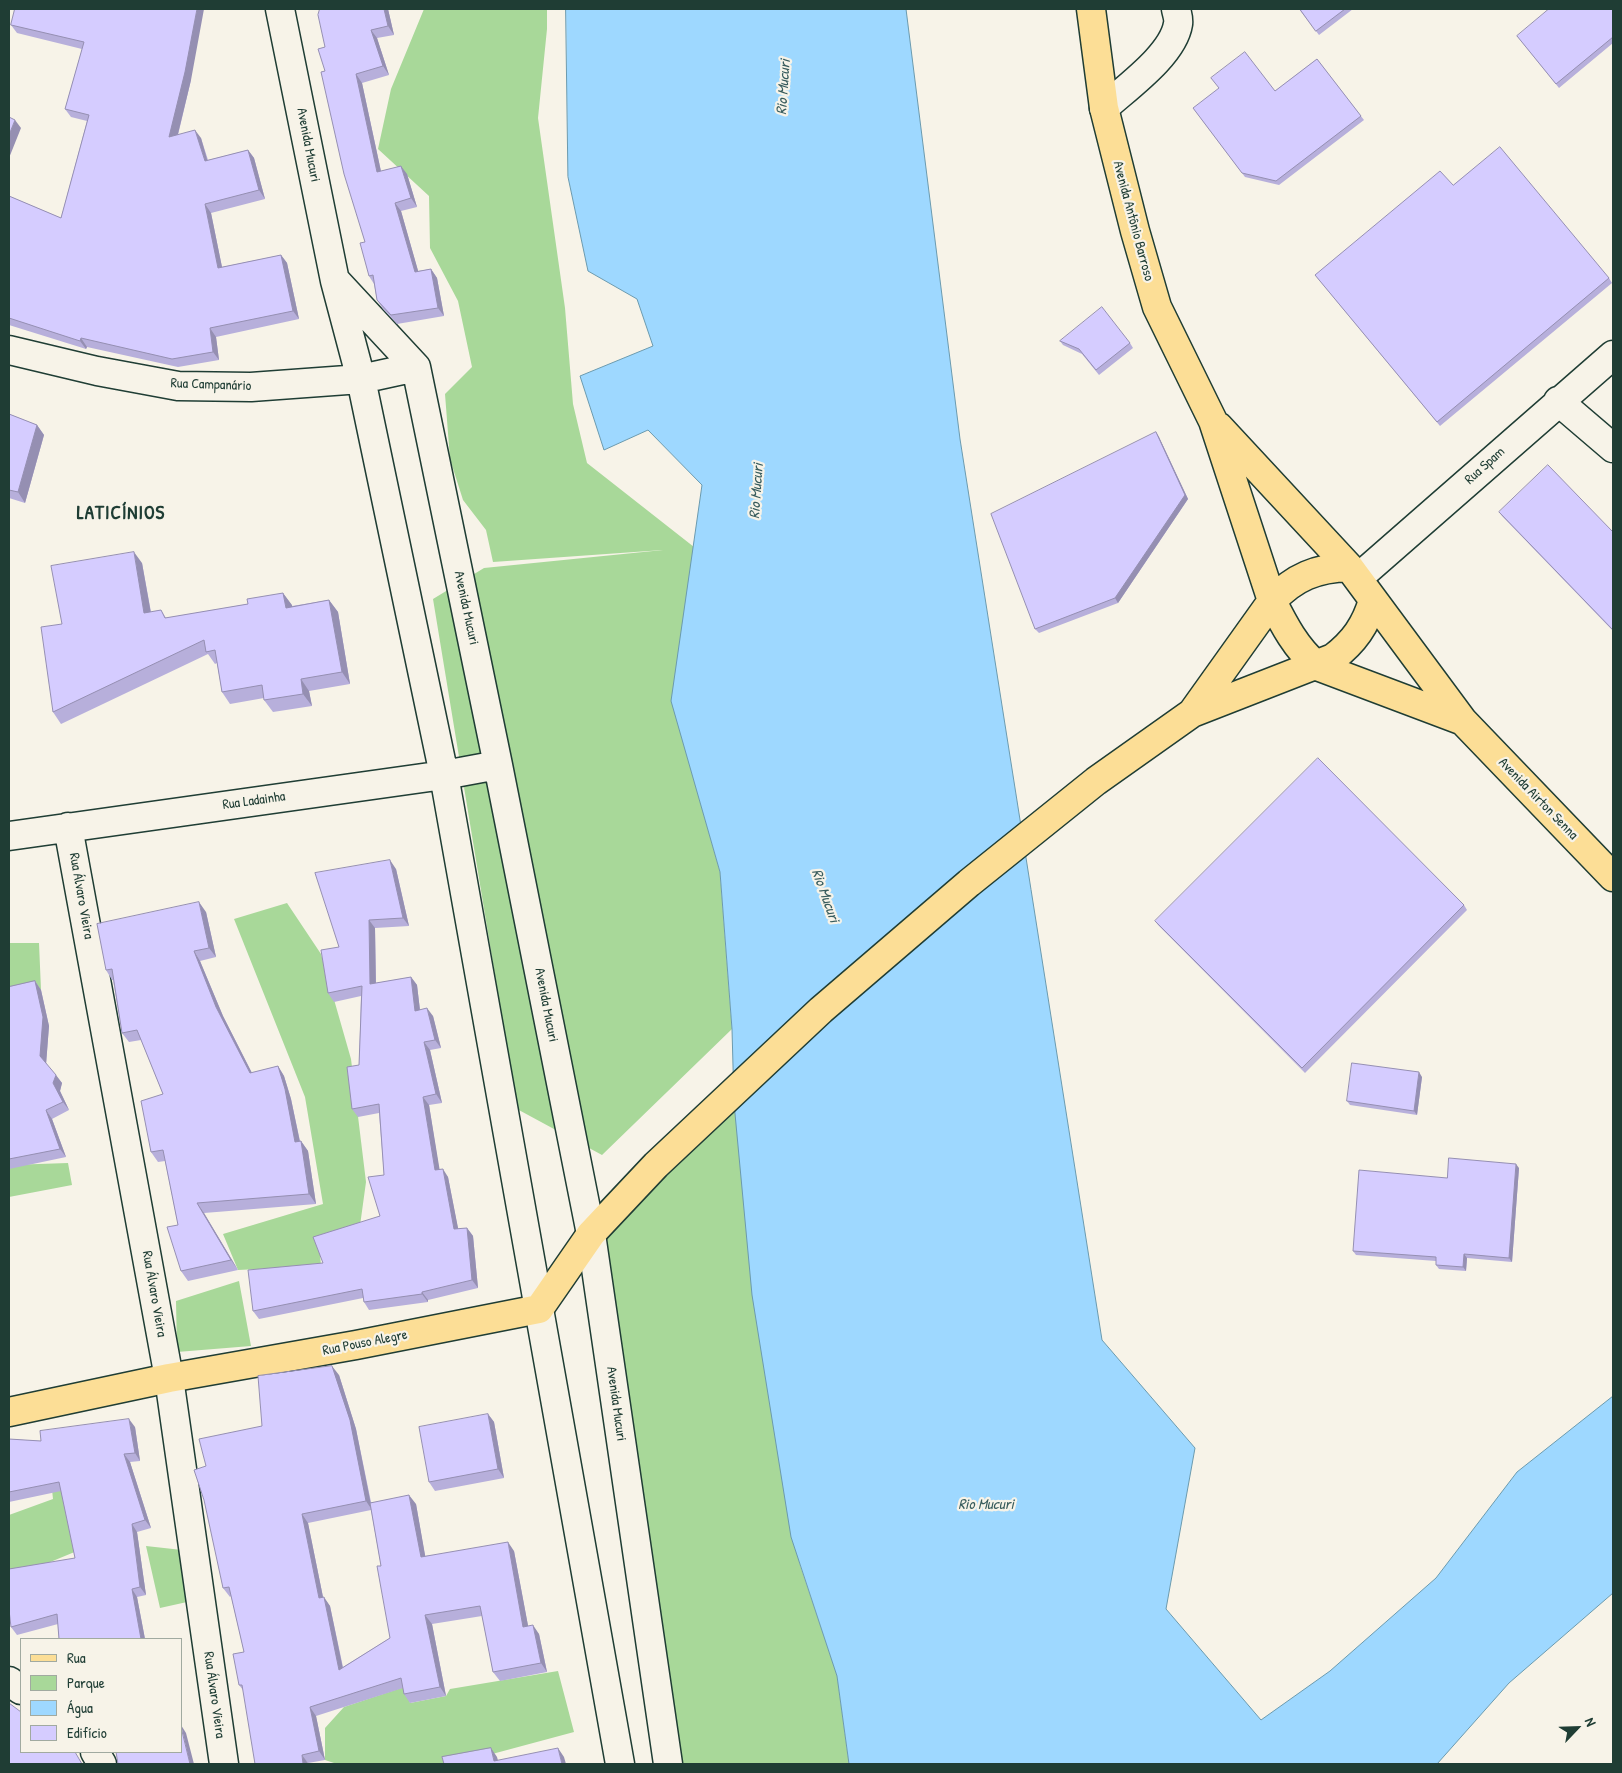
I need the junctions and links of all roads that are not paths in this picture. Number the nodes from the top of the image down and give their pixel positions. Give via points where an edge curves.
1 (280, 9) edge
2 (1091, 9) edge
3 (1176, 9) edge
4 (1104, 108) junction
5 (336, 280) junction
6 (9, 350) edge
7 (1613, 355) edge
8 (416, 367) junction
9 (361, 379) junction
10 (1558, 401) junction
11 (1213, 421) junction
12 (1613, 448) edge
13 (1354, 572) junction
14 (1373, 600) junction
15 (1272, 601) junction
16 (1293, 640) joint
17 (1317, 666) junction
18 (1192, 713) junction
19 (1463, 721) junction
20 (498, 765) junction
21 (444, 775) junction
22 (68, 827) junction
23 (9, 836) edge
24 (1613, 876) edge
25 (591, 1234) junction
26 (539, 1309) junction
27 (169, 1378) junction
28 (9, 1412) edge
29 (9, 1681) edge
30 (20, 1689) edge
31 (95, 1753) edge
32 (102, 1764) edge
33 (224, 1764) edge
34 (620, 1764) edge
35 (668, 1764) edge

1 - 5 street, Avenida Mucuri
2 - 4 main road, Avenida Antônio Barroso
3 - 4 street via 1179,22 1166,51
4 - 11 main road, Avenida Antônio Barroso via 1157,307
5 - 8 street
5 - 9 street, Avenida Mucuri
6 - 9 street, Rua Campanário via 178,386 251,387
7 - 10 street, Rua Spam
8 - 9 street, Rua Campanário
8 - 20 street, Avenida Mucuri
9 - 21 street, Avenida Mucuri
10 - 12 street
10 - 13 street, Rua Spam
11 - 13 main road, Avenida Antônio Barroso
11 - 15 main road, Avenida Antônio Barroso
13 - 14 main road, Avenida Airton Senna
13 - 15 main road via 1315,570 1284,588
14 - 17 main road via 1368,617 1348,647
14 - 19 main road, Avenida Airton Senna
15 - 16 main road, Avenida Antônio Barroso
15 - 18 main road
16 - 17 main road, Avenida Airton Senna
17 - 18 main road
17 - 19 main road, Avenida Airton Senna
18 - 25 main road via 1096,781 969,883 821,1010 656,1165
19 - 24 main road, Avenida Airton Senna
20 - 21 street, Rua Ladainha
20 - 25 street, Avenida Mucuri
21 - 22 street, Rua Ladainha
21 - 26 street, Avenida Mucuri
22 - 23 street, Rua Ladainha
22 - 27 street, Rua Álvaro Vieira
25 - 26 main road
25 - 35 street, Avenida Mucuri
26 - 27 main road, Rua Pouso Alegre
26 - 34 street, Avenida Mucuri
27 - 28 main road, Rua Pouso Alegre
27 - 33 street, Rua Álvaro Vieira
29 - 30 street
31 - 32 street

